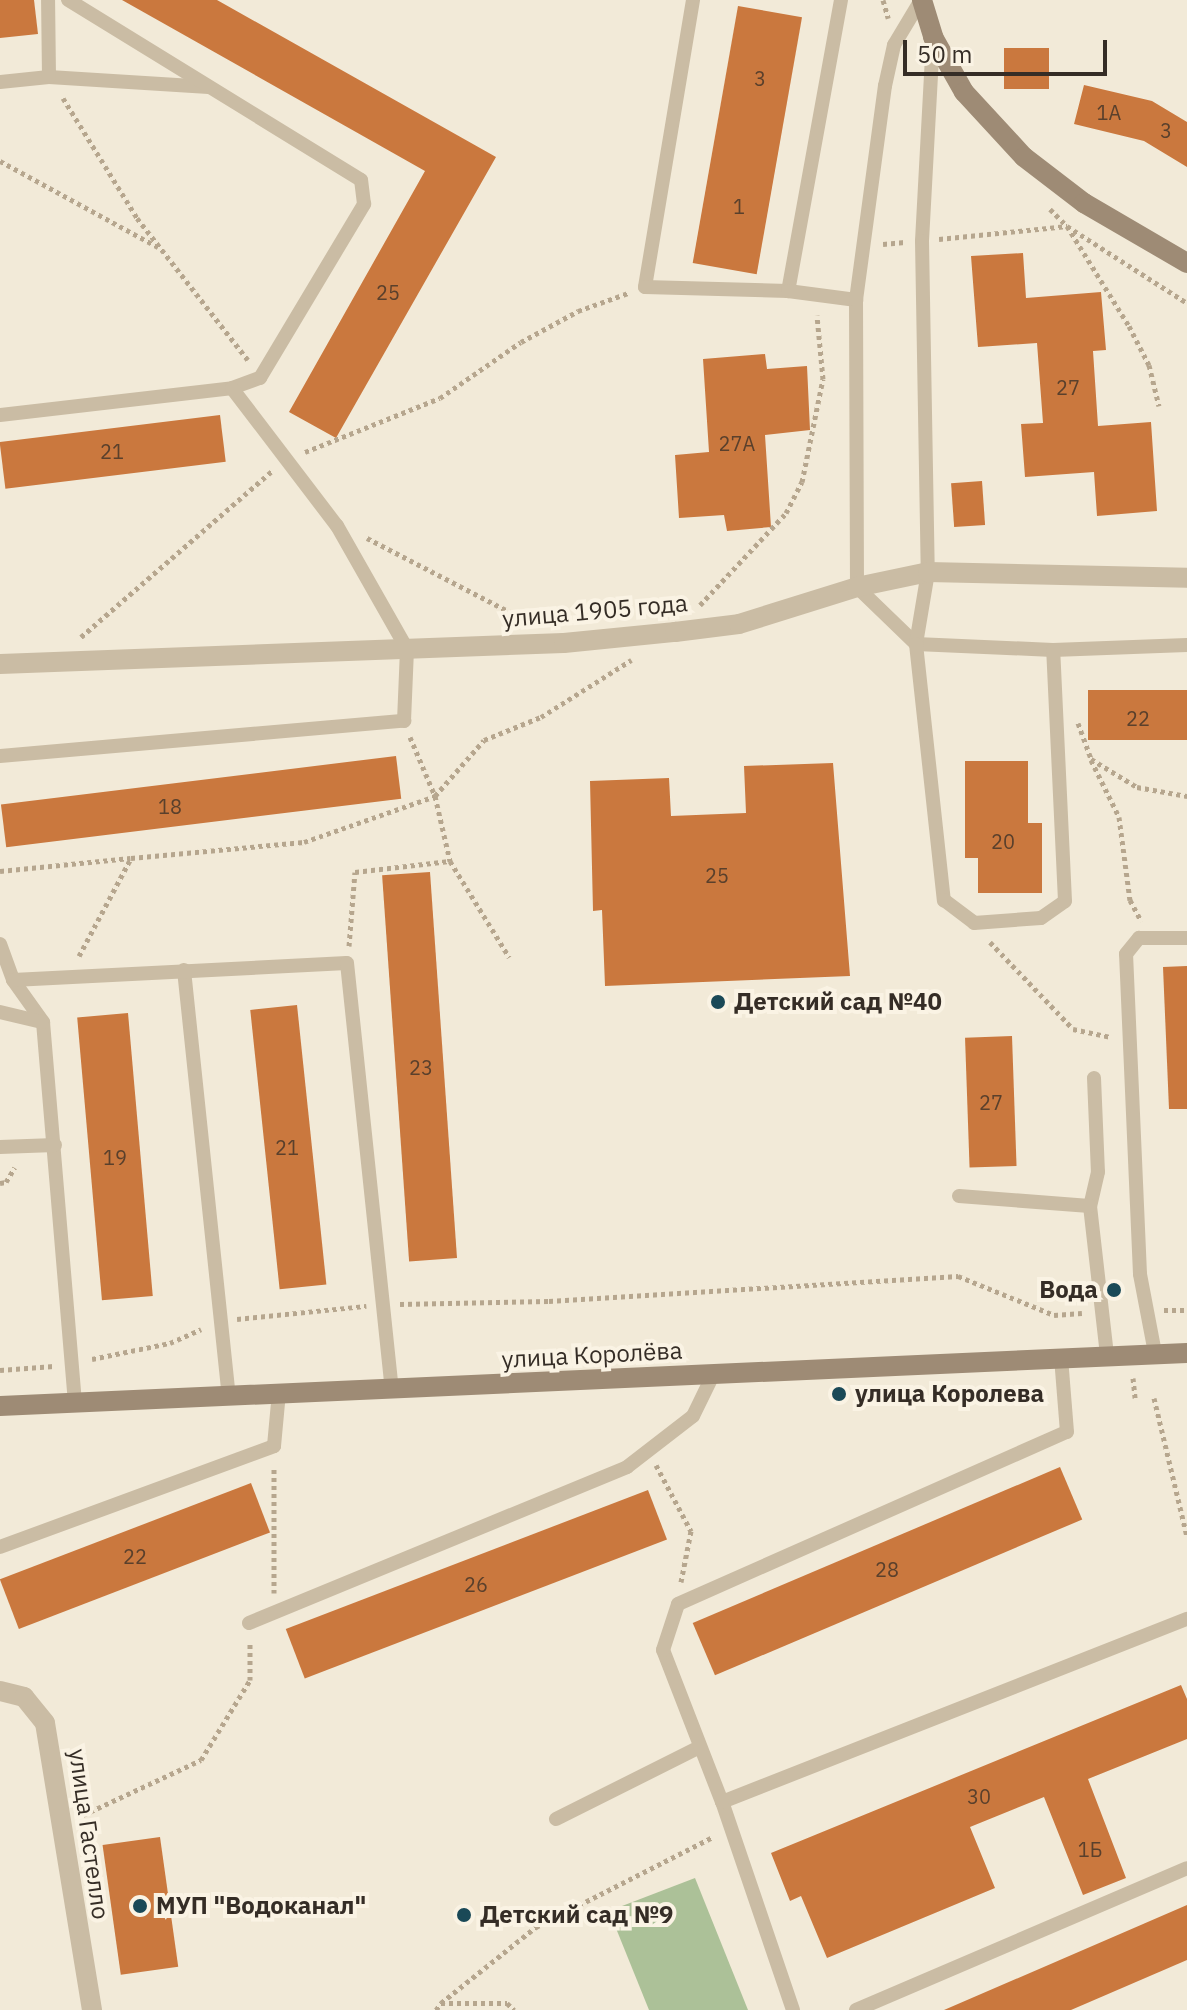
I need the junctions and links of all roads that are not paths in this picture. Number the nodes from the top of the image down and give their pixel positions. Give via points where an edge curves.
1 (48, 0) edge
2 (68, 0) edge
3 (693, 0) edge
4 (841, 0) edge
5 (922, 0) edge
6 (933, 37) junction
7 (49, 77) junction
8 (0, 82) edge
9 (210, 87) junction
10 (1187, 263) edge
11 (788, 291) junction
12 (856, 300) junction
13 (232, 388) junction
14 (0, 415) edge
15 (928, 572) junction
16 (1187, 578) edge
17 (857, 587) junction
18 (916, 644) junction
19 (1187, 645) edge
20 (407, 649) junction
21 (1053, 650) junction
22 (0, 664) edge
23 (0, 756) edge
24 (1187, 938) edge
25 (0, 944) edge
26 (184, 970) junction
27 (13, 980) junction
28 (0, 1012) edge
29 (43, 1022) junction
30 (1094, 1078) dead end
31 (55, 1145) junction
32 (0, 1147) edge
33 (959, 1196) dead end
34 (1090, 1206) junction
35 (1155, 1353) junction
36 (1187, 1353) edge
37 (1107, 1356) junction
38 (1061, 1357) junction
39 (713, 1375) junction
40 (392, 1391) junction
41 (228, 1392) junction
42 (279, 1392) junction
43 (75, 1401) junction
44 (0, 1406) edge
45 (0, 1547) edge
46 (1187, 1619) edge
47 (249, 1623) road end
48 (0, 1691) edge
49 (698, 1748) junction
50 (722, 1802) junction
51 (556, 1819) dead end
52 (1187, 1868) edge
53 (92, 2010) edge
54 (793, 2010) edge
55 (856, 2010) edge

1 - 7 lane
2 - 9 lane
3 - 11 lane via 645,287
4 - 11 lane
5 - 6 main road
5 - 12 lane via 894,45
6 - 10 main road via 964,92 1024,157 1084,203
6 - 15 lane via 922,241
7 - 8 lane
7 - 9 lane
9 - 13 lane via 361,180 364,187 361,211 260,378
11 - 12 lane
12 - 17 lane
13 - 14 lane
13 - 20 lane via 337,526
15 - 16 street, улица 1905 года
15 - 17 street, улица 1905 года
15 - 18 lane
17 - 18 lane
17 - 20 street, улица 1905 года via 753,621 675,632
18 - 21 lane
18 - 21 lane via 944,900 974,923 1041,918 1065,901
19 - 21 lane
20 - 22 street, улица 1905 года
20 - 23 lane via 404,721
24 - 35 lane via 1139,938 1126,954 1140,1274
25 - 27 lane
26 - 27 lane
26 - 40 lane via 347,963
26 - 41 lane
27 - 29 lane
28 - 29 lane
29 - 31 lane
30 - 34 lane via 1098,1172
31 - 32 lane
31 - 43 lane
33 - 34 lane
34 - 37 lane
35 - 36 main road, улица Королёва
35 - 37 main road, улица Королёва
37 - 38 main road, улица Королёва
38 - 39 main road, улица Королёва
38 - 49 lane via 1067,1432 678,1604 663,1650
39 - 40 main road, улица Королёва
39 - 47 lane via 693,1416 627,1467
40 - 42 main road, улица Королёва
41 - 42 main road, улица Королёва
41 - 43 main road, улица Королёва
42 - 45 lane via 274,1446
43 - 44 main road, улица Королёва
46 - 50 lane
48 - 53 street, улица Гастелло via 24,1697 45,1723
49 - 50 lane
49 - 51 lane
50 - 54 lane
52 - 55 lane

